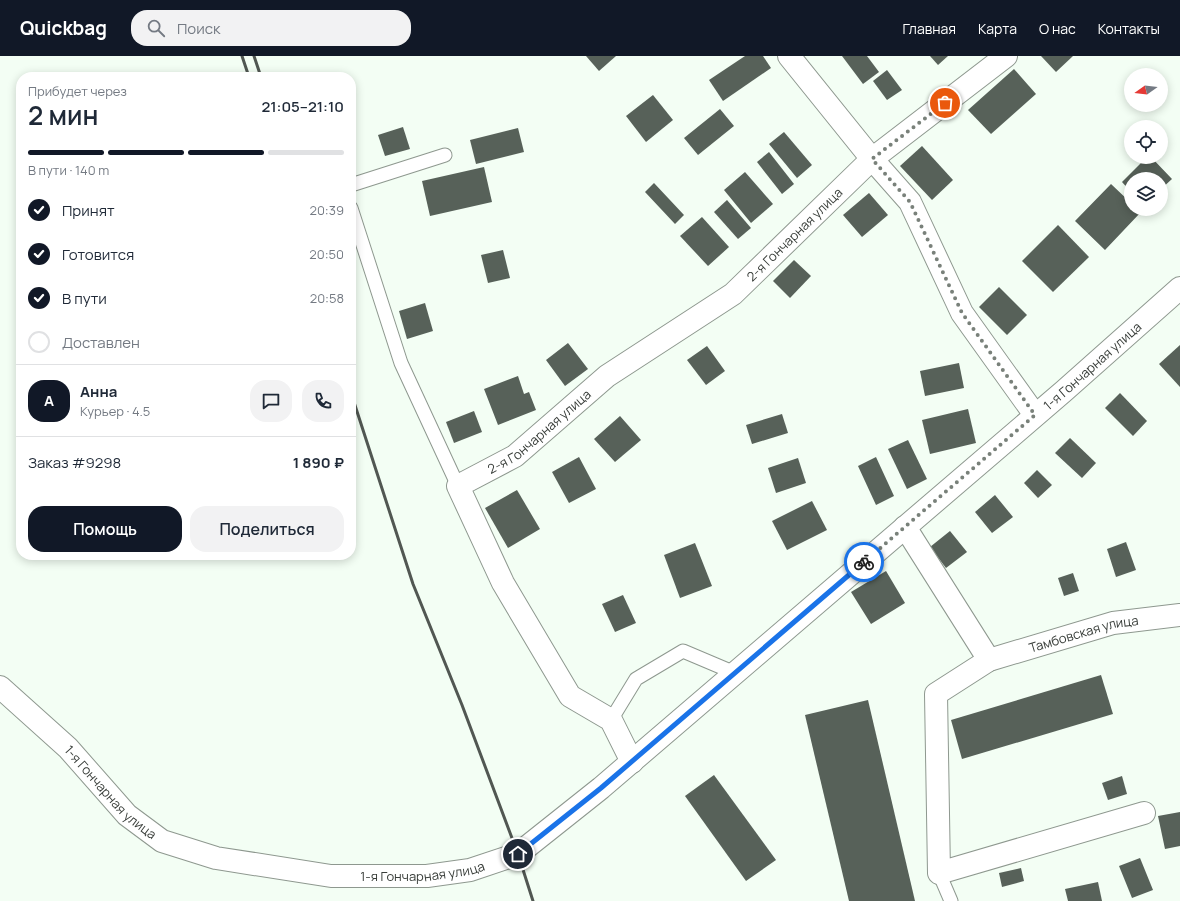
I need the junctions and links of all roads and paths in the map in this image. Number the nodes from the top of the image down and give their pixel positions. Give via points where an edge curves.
1 (789, 56) edge
2 (1006, 56) edge
3 (445, 155) dead end
4 (872, 159) junction
5 (356, 183) edge
6 (356, 223) edge
7 (1180, 288) edge
8 (1035, 415) junction
9 (458, 486) junction
10 (905, 527) junction
11 (1180, 615) edge
12 (989, 660) junction
13 (735, 673) junction
14 (0, 687) edge
15 (611, 720) junction
16 (632, 762) junction
17 (1144, 814) dead end
18 (939, 873) junction
19 (951, 901) edge

1 - 4 street
2 - 4 street, 2-я Гончарная улица
3 - 5 lane
4 - 8 street via 910,202 962,313
4 - 9 street, 2-я Гончарная улица via 733,294 607,376 515,456
6 - 9 lane via 402,363
7 - 8 street, 1-я Гончарная улица
8 - 10 street, 1-я Гончарная улица
9 - 15 street via 503,583 570,696
10 - 12 street
10 - 13 street, 1-я Гончарная улица
11 - 12 street, Тамбовская улица via 1112,623
12 - 18 street, Тамбовская улица via 936,694
13 - 15 lane via 683,651 636,679
13 - 16 street, 1-я Гончарная улица
14 - 16 street, 1-я Гончарная улица via 68,748 127,815 162,841 216,858 331,876 427,876 470,870 518,854
15 - 16 street
17 - 18 street
18 - 19 lane

